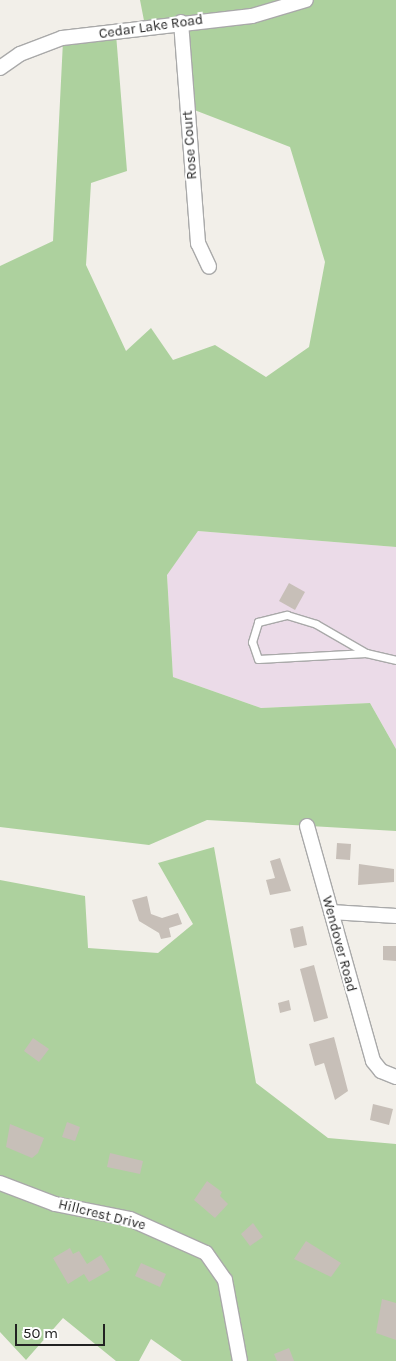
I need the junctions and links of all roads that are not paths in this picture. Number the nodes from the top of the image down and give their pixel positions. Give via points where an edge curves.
1 (306, 0) edge
2 (181, 22) junction
3 (0, 68) edge
4 (209, 267) dead end
5 (366, 654) junction
6 (396, 660) edge
7 (307, 826) dead end
8 (331, 912) junction
9 (396, 916) edge
10 (396, 1077) edge
11 (0, 1183) edge
12 (240, 1361) edge

1 - 2 street, Cedar Lake Road via 260,14
2 - 3 street, Cedar Lake Road via 62,38 20,54
2 - 4 street, Rose Court via 198,242
5 - 5 lane via 316,624 287,616 258,622 252,642 258,659
5 - 6 lane
7 - 8 street, Wendover Road
8 - 9 street
8 - 10 street, Wendover Road via 373,1061 381,1071
11 - 12 street, Hillcrest Drive via 56,1204 130,1219 206,1253 224,1280

